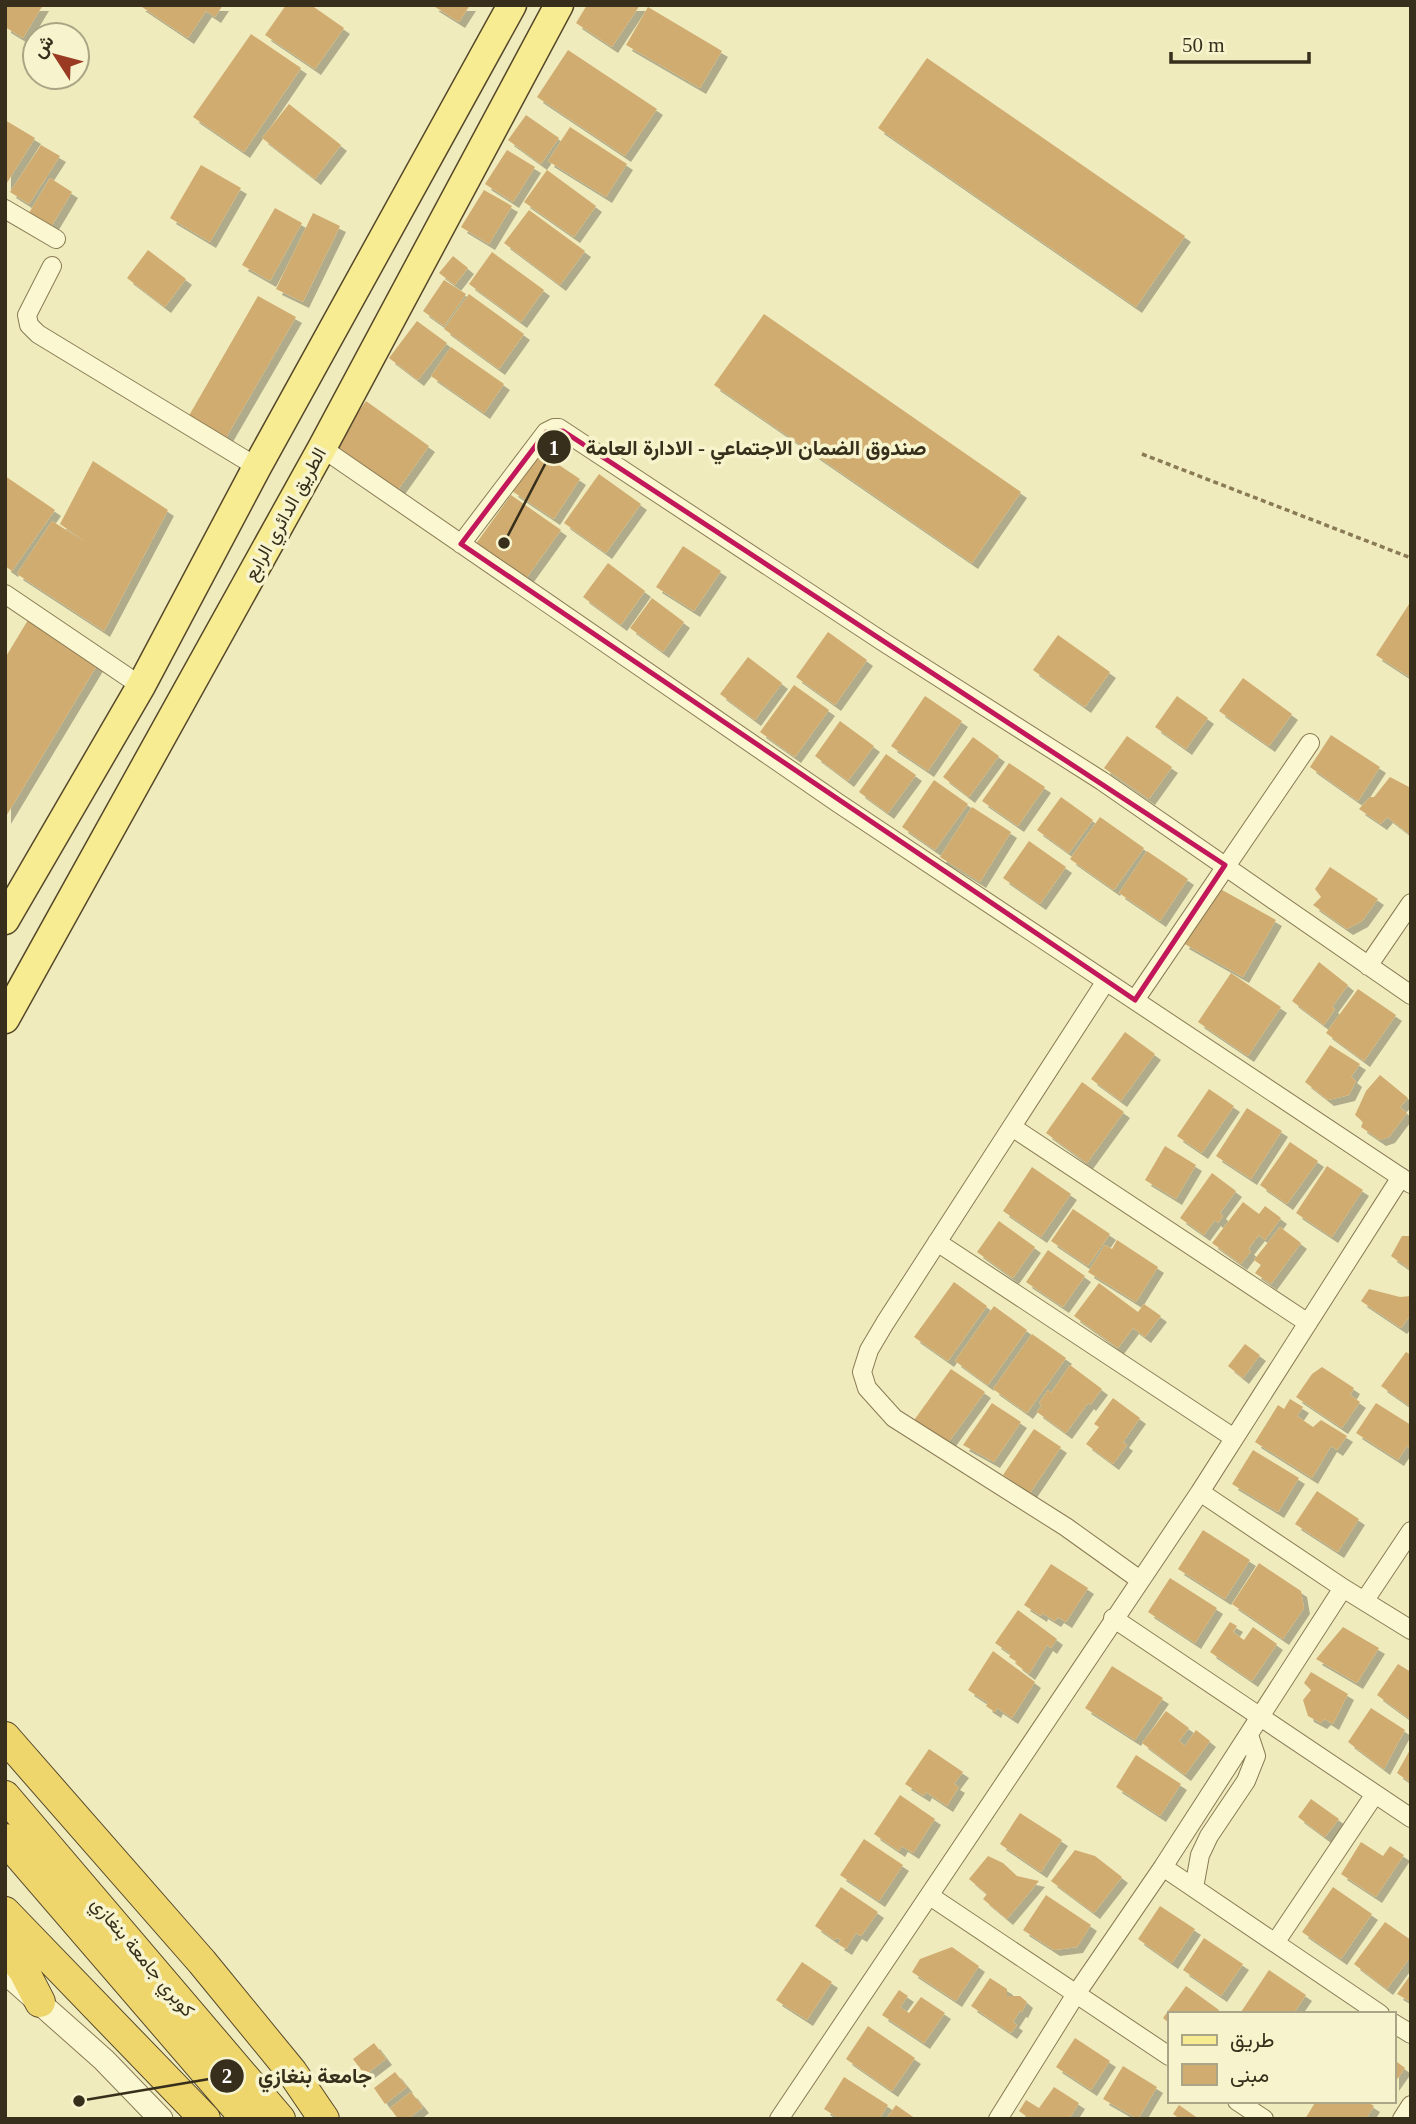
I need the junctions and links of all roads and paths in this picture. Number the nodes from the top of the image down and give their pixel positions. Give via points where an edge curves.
1 (512, 5) edge
2 (558, 5) edge
3 (5, 209) edge
4 (56, 239) dead end
5 (52, 266) dead end
6 (322, 448) junction
7 (1142, 453) dead end
8 (257, 467) junction
9 (461, 544) junction
10 (1411, 558) edge
11 (5, 594) edge
12 (141, 686) junction
13 (1310, 743) dead end
14 (1225, 865) junction
15 (1411, 903) edge
16 (5, 920) edge
17 (1368, 966) junction
18 (1106, 981) junction
19 (1411, 995) edge
20 (1135, 1000) junction
21 (5, 1020) edge
22 (1012, 1127) junction
23 (1406, 1180) edge
24 (937, 1242) junction
25 (1308, 1323) junction
26 (1234, 1438) junction
27 (1200, 1492) junction
28 (1411, 1531) edge
29 (1140, 1580) junction
30 (1343, 1588) junction
31 (1365, 1600) junction
32 (1113, 1618) junction
33 (1411, 1630) edge
34 (1260, 1717) junction
35 (1249, 1735) junction
36 (5, 1737) edge
37 (1375, 1794) junction
38 (5, 1796) edge
39 (1411, 1818) edge
40 (5, 1839) edge
41 (1163, 1867) junction
42 (1194, 1888) junction
43 (930, 1896) junction
44 (5, 1912) edge
45 (1275, 1943) junction
46 (5, 1947) edge
47 (5, 1972) edge
48 (1076, 1994) junction
49 (40, 2002) junction
50 (1377, 2012) edge
51 (1395, 2023) edge
52 (1411, 2034) edge
53 (1168, 2055) edge
54 (1240, 2103) edge
55 (1411, 2105) edge
56 (1002, 2117) edge
57 (161, 2119) edge
58 (205, 2119) edge
59 (246, 2119) edge
60 (280, 2119) edge
61 (324, 2119) edge
62 (779, 2119) edge
63 (1264, 2119) edge
64 (1402, 2119) edge

1 - 8 main road
2 - 6 main road, الطريق الدائري الرابع
3 - 4 street
5 - 8 street via 27,315 29,326
6 - 9 street
6 - 21 main road, الطريق الدائري الرابع
7 - 10 path
8 - 12 main road
9 - 14 street via 546,432 559,428
9 - 18 street
11 - 12 street
12 - 16 main road
13 - 14 street
14 - 17 street
14 - 20 street
15 - 17 street
17 - 19 street
18 - 20 street
18 - 22 street
20 - 23 street
22 - 24 street
22 - 25 street
23 - 25 street
24 - 26 street
24 - 29 street via 869,1350 862,1372 867,1388 894,1418 1066,1527
25 - 26 street
26 - 27 street
27 - 29 street
27 - 30 street
28 - 31 street
29 - 32 street
30 - 31 street
30 - 34 street
31 - 33 street
32 - 34 street
32 - 43 street
34 - 35 street
34 - 37 street
35 - 41 street
35 - 42 street via 1256,1756 1246,1781 1200,1855
36 - 61 highway via 202,1962 292,2071
37 - 39 street
37 - 45 street
38 - 60 highway, كوبري جامعة بنغازي
40 - 59 highway, كوبري جامعة بنغازي
41 - 42 street
41 - 48 street
42 - 45 street
43 - 48 street
43 - 62 street
44 - 58 highway
45 - 50 street
46 - 49 highway
47 - 49 street
48 - 53 street
48 - 56 street
49 - 57 street
51 - 52 street
54 - 63 street
55 - 64 street

